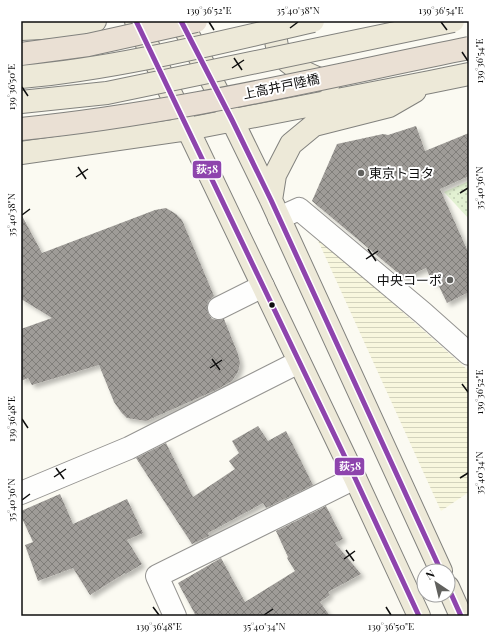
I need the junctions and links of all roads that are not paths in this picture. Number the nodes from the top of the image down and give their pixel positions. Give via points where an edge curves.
1 (95, 21) edge
2 (136, 21) edge
3 (182, 21) edge
4 (196, 21) edge
5 (275, 21) edge
6 (313, 21) edge
7 (453, 21) edge
8 (56, 24) edge
9 (21, 29) edge
10 (469, 48) edge
11 (21, 54) edge
12 (469, 74) edge
13 (21, 77) edge
14 (430, 82) junction
15 (378, 92) junction
16 (21, 102) edge
17 (232, 120) junction
18 (21, 129) edge
19 (188, 129) junction
20 (21, 153) edge
21 (275, 209) junction
22 (263, 286) junction
23 (219, 308) dead end
24 (469, 354) edge
25 (299, 362) junction
26 (355, 478) junction
27 (21, 493) edge
28 (437, 563) edge
29 (455, 603) edge
30 (175, 616) edge
31 (418, 616) edge
32 (461, 616) edge

1 - 8 main road
2 - 19 main road
3 - 17 main road
4 - 11 highway, bridge via 88,45
5 - 15 main road via 277,46 288,62 304,72 342,88
6 - 13 main road, bridge via 106,67
7 - 16 main road, bridge via 107,93
8 - 9 main road
10 - 18 highway, 上高井戸陸橋, bridge via 201,102 69,124
12 - 14 main road
14 - 15 main road
14 - 21 main road via 389,106 314,124 291,144 275,175
15 - 17 main road
17 - 19 main road
17 - 21 main road
19 - 20 main road
19 - 22 main road
21 - 24 street via 299,208
21 - 28 main road
22 - 23 street
22 - 25 main road
25 - 26 main road
25 - 27 street via 129,448
26 - 30 street via 157,576
26 - 31 main road
29 - 32 main road

